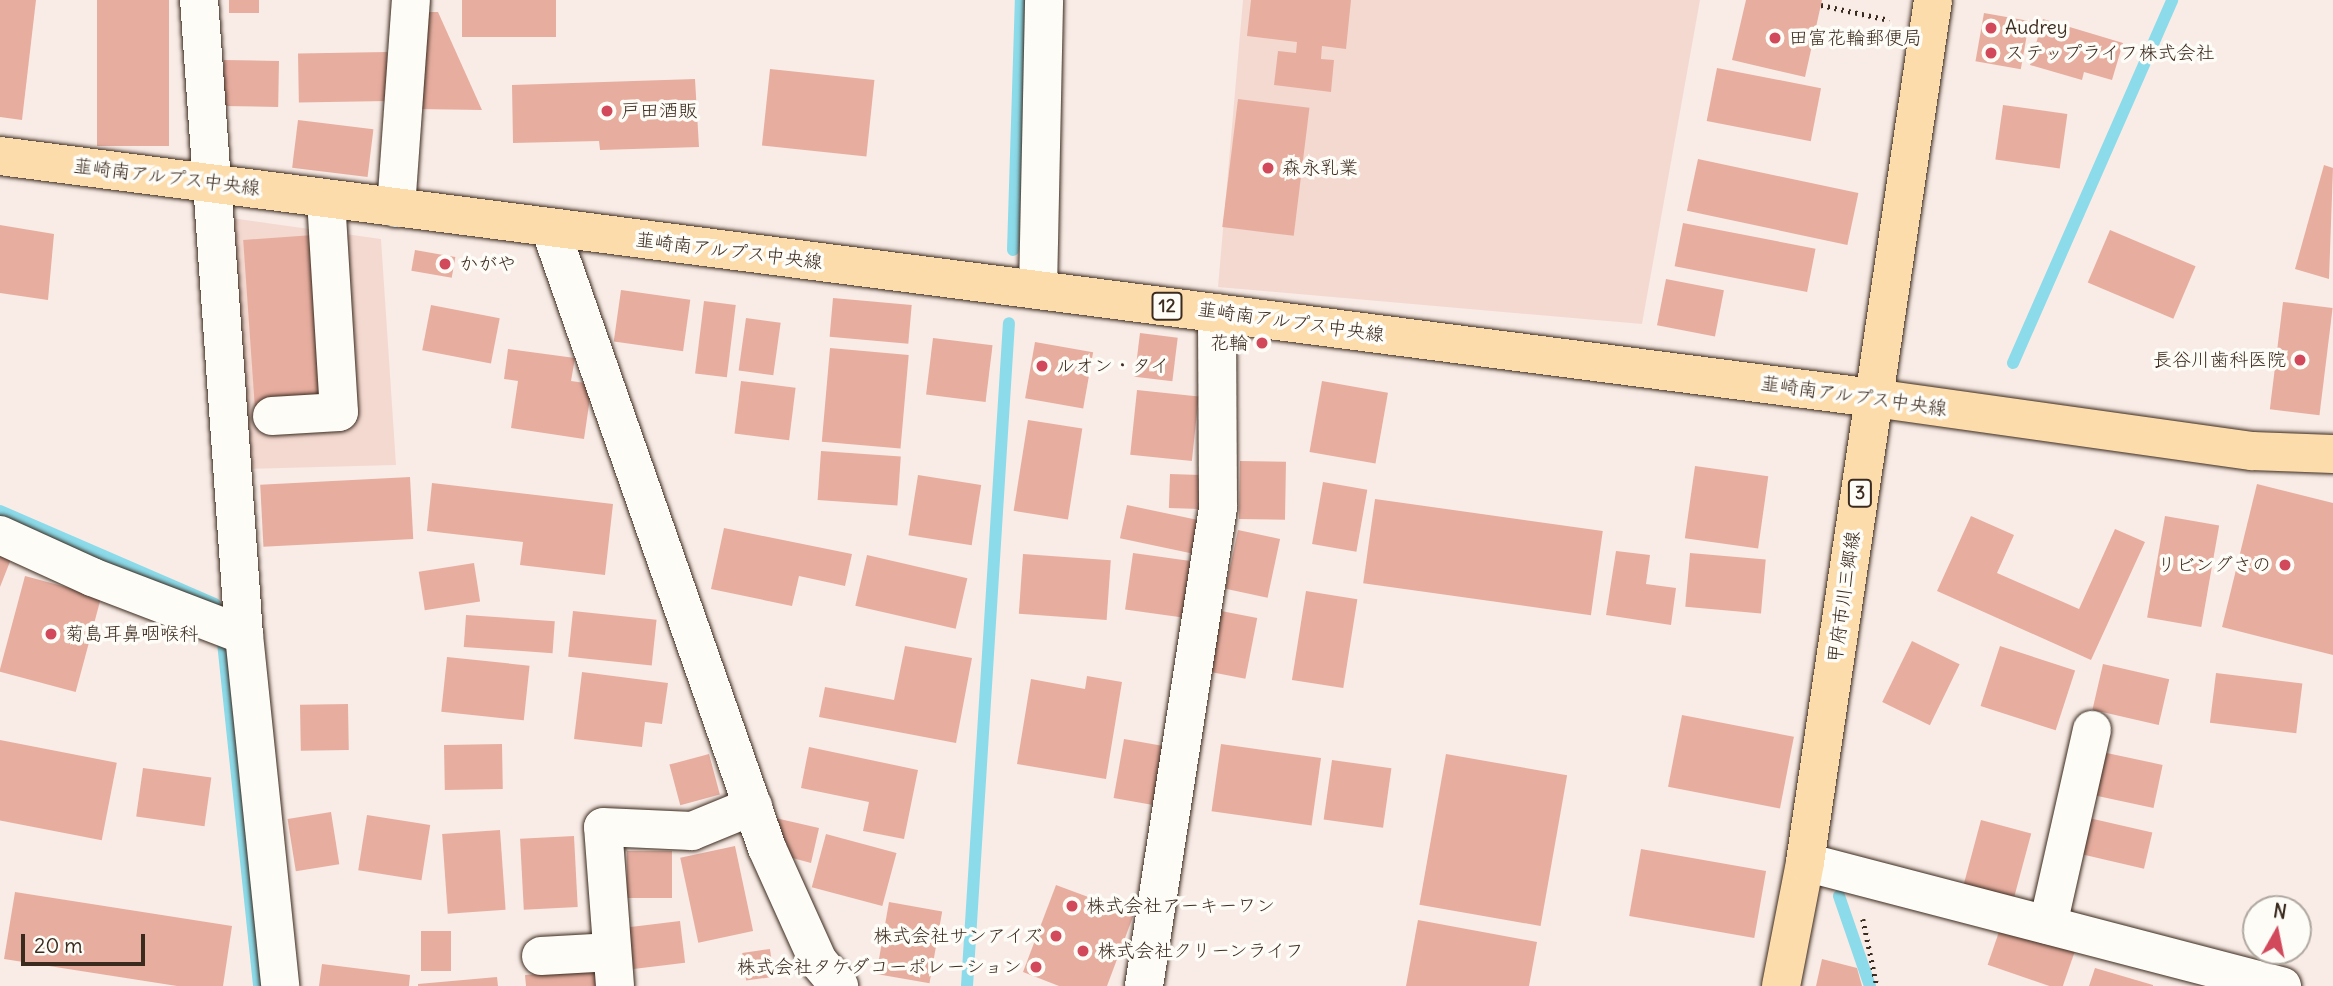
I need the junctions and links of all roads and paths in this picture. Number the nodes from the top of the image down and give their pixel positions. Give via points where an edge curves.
1 (200, 0) edge
2 (411, 0) edge
3 (1044, 0) edge
4 (1933, 0) edge
5 (1821, 5) dead end
6 (1889, 20) dead end
7 (0, 156) edge
8 (211, 181) junction
9 (326, 198) junction
10 (396, 208) junction
11 (550, 228) junction
12 (1038, 290) junction
13 (1217, 313) junction
14 (1874, 398) junction
15 (272, 416) dead end
16 (2333, 454) edge
17 (0, 535) edge
18 (230, 630) junction
19 (2092, 730) dead end
20 (753, 806) junction
21 (1805, 862) junction
22 (1854, 877) junction
23 (2048, 926) junction
24 (541, 956) dead end
25 (613, 969) edge
26 (280, 986) edge
27 (839, 986) edge
28 (1144, 986) edge
29 (1781, 986) edge
30 (1877, 986) edge
31 (2282, 986) edge

1 - 8 street
2 - 10 street
3 - 12 street
4 - 14 main road, 甲府市川三郷線 / 3
5 - 6 path
7 - 8 main road, 韮崎南アルプス中央線 / 12
8 - 9 main road, 韮崎南アルプス中央線 / 12
8 - 18 street
9 - 10 main road, 韮崎南アルプス中央線 / 12
9 - 15 street via 339,412
10 - 11 main road, 韮崎南アルプス中央線 / 12
11 - 12 main road, 韮崎南アルプス中央線 / 12
11 - 20 street
12 - 13 main road, 韮崎南アルプス中央線 / 12
13 - 14 main road, 韮崎南アルプス中央線 / 12
13 - 28 street via 1218,508
14 - 16 main road, 韮崎南アルプス中央線 / 12 via 2252,451
14 - 21 main road, 甲府市川三郷線 / 3
17 - 18 street
18 - 26 street
19 - 23 street
20 - 25 street via 692,831 603,827
20 - 27 street via 818,961
21 - 22 street
21 - 29 main road, 甲府市川三郷線 / 3
22 - 23 street
22 - 30 path
23 - 31 street
24 - 25 street

